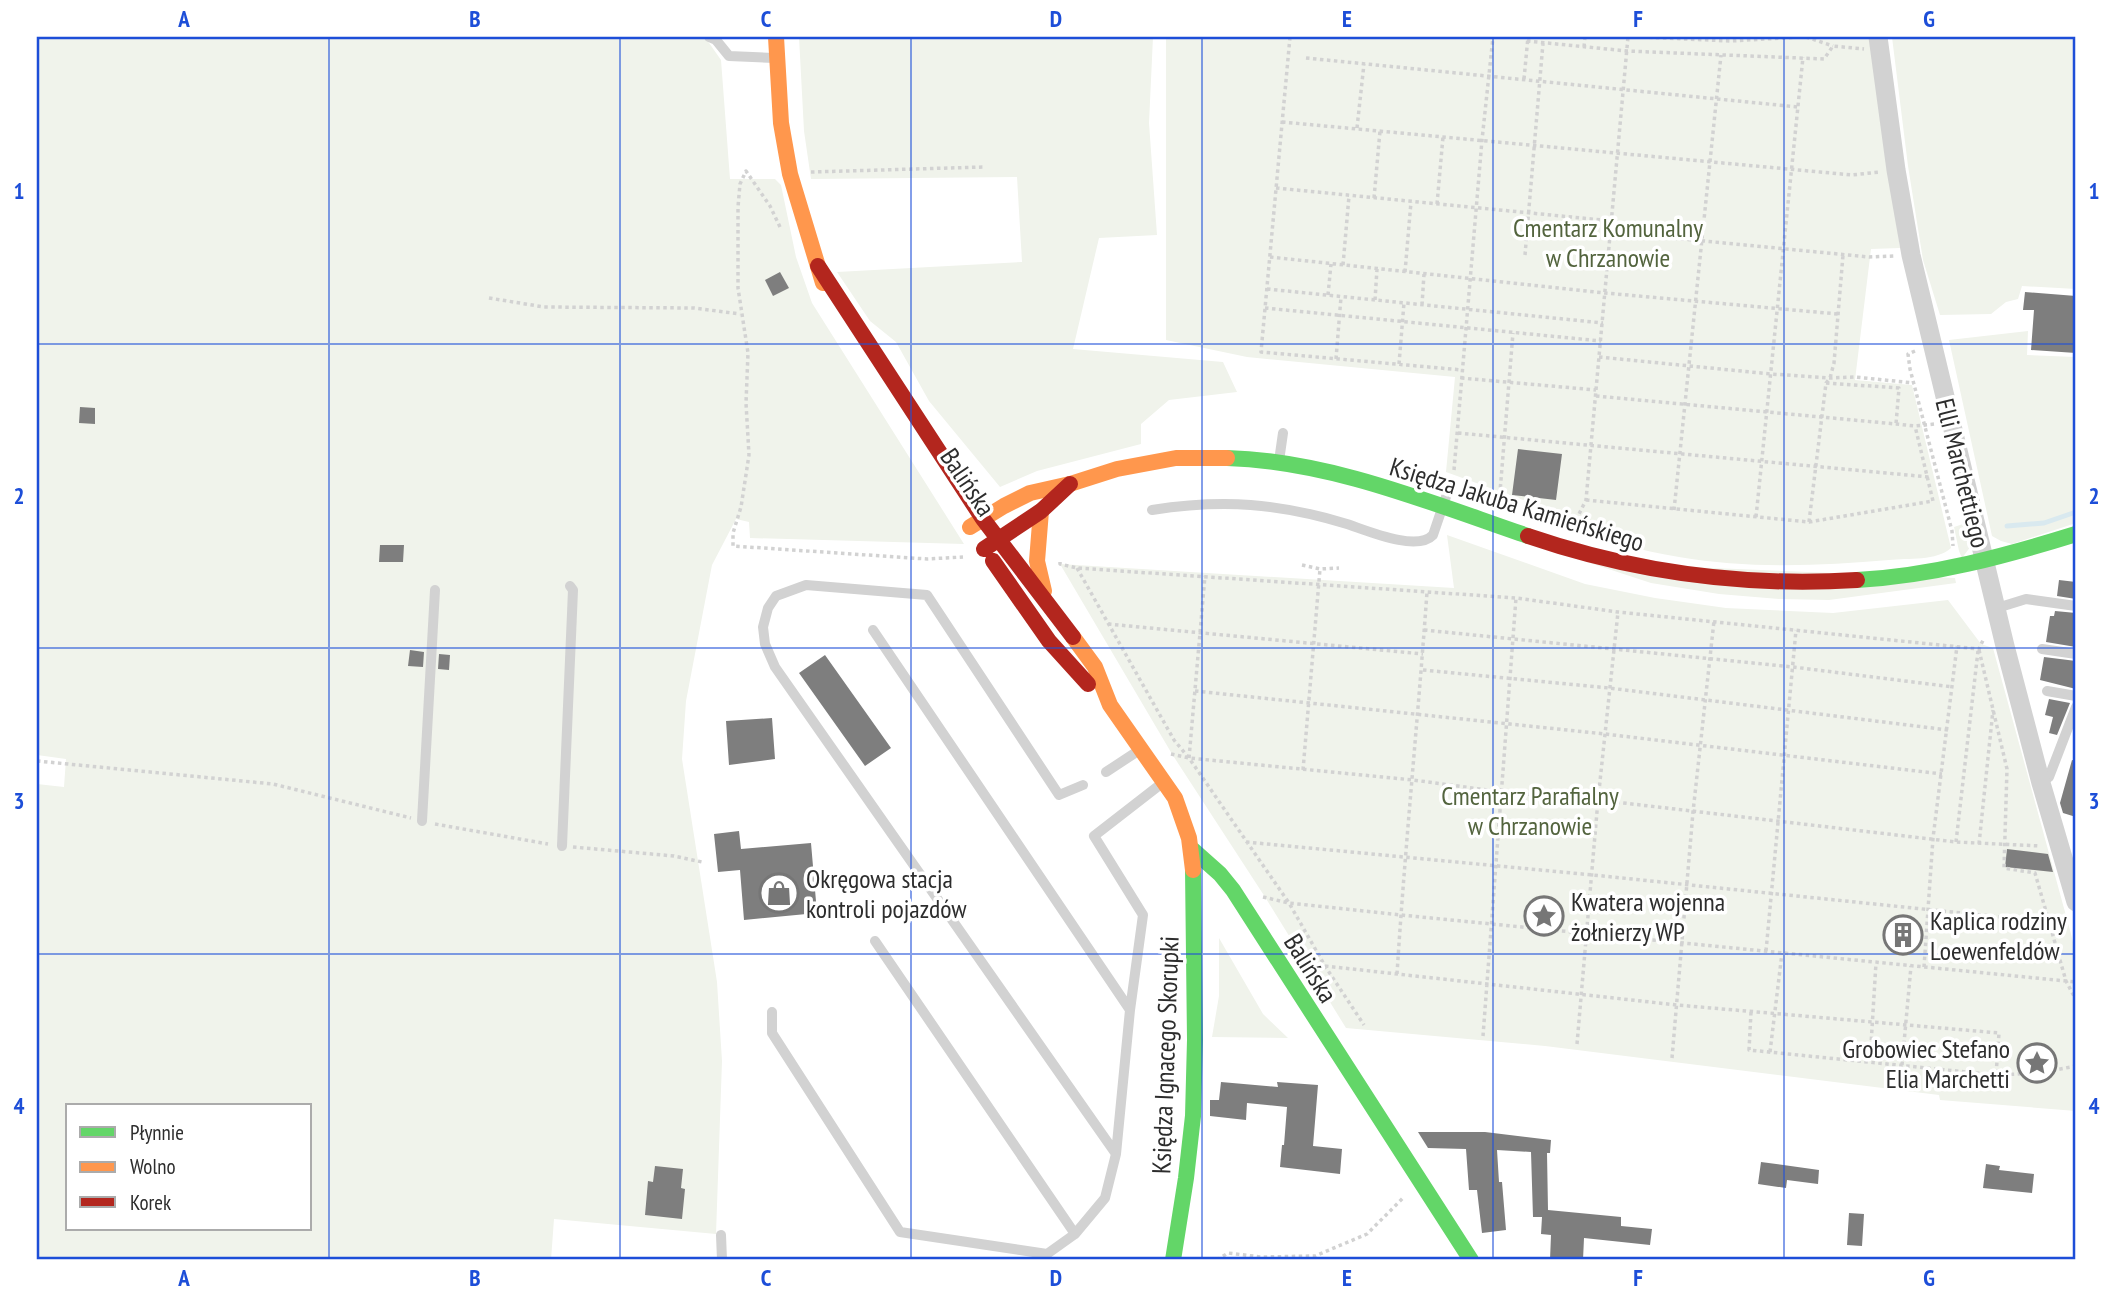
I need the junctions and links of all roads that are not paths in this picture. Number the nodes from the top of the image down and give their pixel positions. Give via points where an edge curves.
1 (709, 37) edge
2 (776, 37) edge
3 (1879, 43) edge
4 (776, 58) junction
5 (818, 266) junction
6 (841, 330) dead end
7 (1283, 433) dead end
8 (1279, 462) junction
9 (1451, 482) road end
10 (1070, 485) junction
11 (1443, 508) junction
12 (957, 509) dead end
13 (1152, 510) dead end
14 (1041, 511) junction
15 (977, 523) junction
16 (2076, 534) edge
17 (999, 540) junction
18 (984, 549) junction
19 (1985, 562) junction
20 (570, 586) dead end
21 (435, 590) dead end
22 (2076, 606) edge
23 (1997, 608) junction
24 (1052, 610) junction
25 (873, 630) dead end
26 (2042, 649) dead end
27 (2076, 654) edge
28 (2047, 691) dead end
29 (2076, 696) edge
30 (1110, 705) junction
31 (2076, 707) edge
32 (1140, 749) junction
33 (1106, 772) dead end
34 (1164, 782) junction
35 (2041, 783) junction
36 (1083, 785) dead end
37 (422, 821) road end
38 (562, 846) road end
39 (1193, 850) junction
40 (2072, 876) edge
41 (1247, 901) junction
42 (2076, 902) edge
43 (1195, 914) junction
44 (875, 942) dead end
45 (1130, 1010) junction
46 (772, 1012) dead end
47 (1116, 1154) junction
48 (1075, 1234) junction
49 (721, 1235) dead end
50 (722, 1260) edge
51 (1173, 1260) edge
52 (1471, 1260) edge

1 - 4 lane via 729,56
2 - 4 main road, Balińska
3 - 19 street, Elli Marchettiego via 1910,255
4 - 5 main road, Balińska via 790,174
5 - 6 main road, Balińska
5 - 15 main road, Balińska
7 - 8 lane
8 - 10 main road, Księdza Jakuba Kamieńskiego via 1244,457 1179,458 1116,469
8 - 11 main road, Księdza Jakuba Kamieńskiego via 1337,474
9 - 11 lane
10 - 14 main road, Księdza Jakuba Kamieńskiego
10 - 15 main road, Księdza Jakuba Kamieńskiego via 1017,498
11 - 13 lane via 1433,535 1419,542 1305,513 1230,502
11 - 19 main road, Księdza Jakuba Kamieńskiego via 1592,557 1708,579 1834,583
12 - 15 main road, Balińska
14 - 17 main road, Księdza Jakuba Kamieńskiego
14 - 24 main road via 1036,565
15 - 17 main road, Balińska
15 - 18 main road, Balińska
16 - 19 main road, Księdza Jakuba Kamieńskiego
17 - 18 main road
17 - 24 main road, Balińska
18 - 30 main road, Balińska via 1077,674
19 - 23 street, Elli Marchettiego
20 - 38 lane
21 - 37 lane
22 - 23 lane via 2026,599
23 - 35 street, Elli Marchettiego
24 - 30 main road, Balińska via 1095,667
25 - 45 lane
26 - 27 lane
28 - 29 lane
30 - 32 main road, Balińska
31 - 35 lane via 2049,777
32 - 33 lane
32 - 34 main road, Balińska
34 - 39 main road, Balińska via 1182,812
34 - 45 lane via 1094,836 1143,915
35 - 40 street, Elli Marchettiego
36 - 47 lane via 1059,795 926,595 806,585 776,596 768,608 765,644 775,667
39 - 41 main road, Balińska
39 - 43 main road, Księdza Ignacego Skorupki
40 - 42 street, Elli Marchettiego
41 - 43 main road via 1215,895 1199,904
41 - 52 main road, Balińska
43 - 51 main road, Księdza Ignacego Skorupki via 1193,1100
44 - 48 lane
45 - 47 lane
46 - 48 lane via 772,1033 900,1232 1047,1254
47 - 48 lane via 1105,1198
49 - 50 lane

